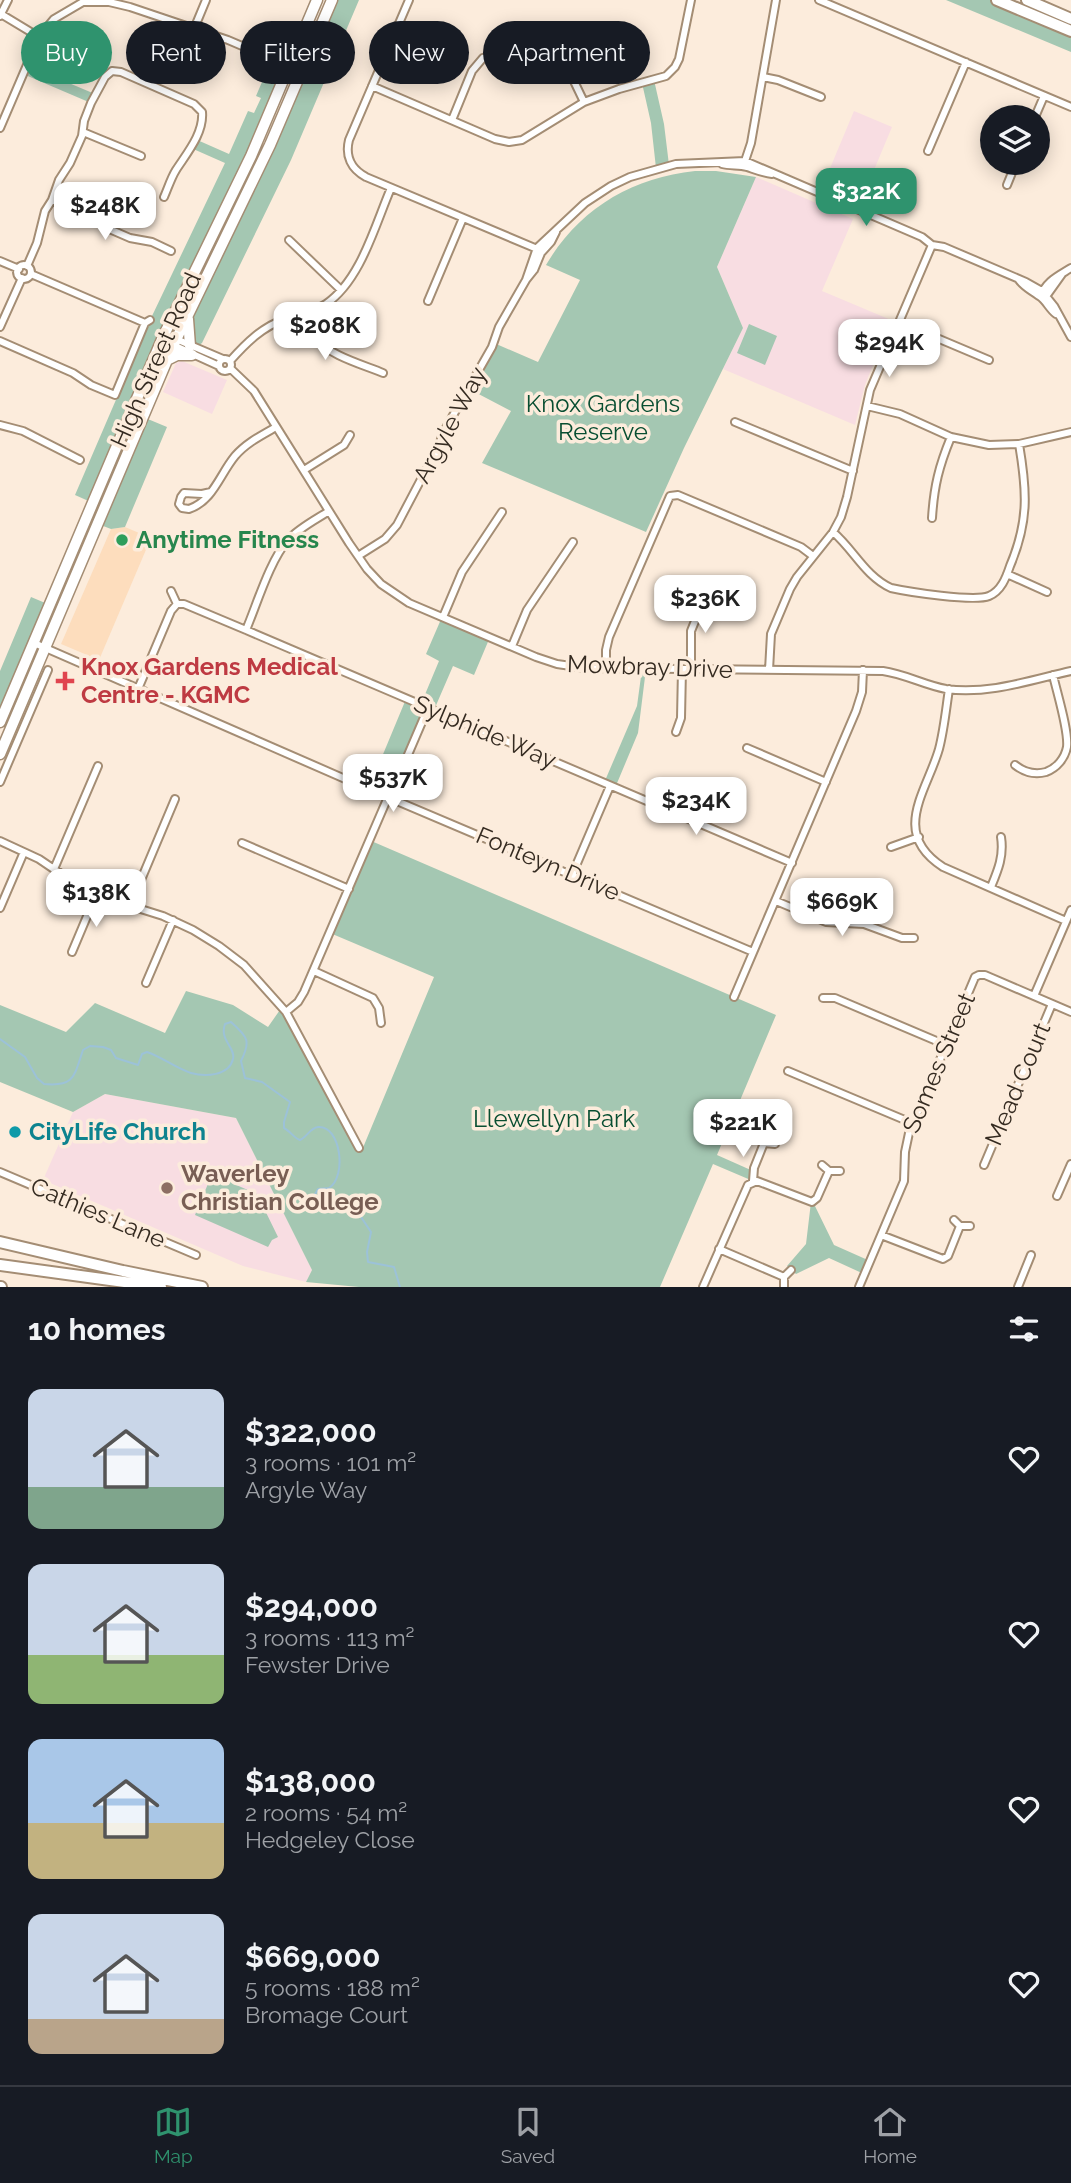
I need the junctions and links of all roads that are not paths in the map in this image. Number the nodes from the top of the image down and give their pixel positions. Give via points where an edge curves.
1 (8, 0) edge
2 (206, 0) edge
3 (317, 0) edge
4 (332, 0) edge
5 (409, 0) edge
6 (691, 0) edge
7 (776, 0) edge
8 (819, 0) edge
9 (997, 0) edge
10 (1027, 0) edge
11 (83, 1) edge
12 (1, 15) edge
13 (1071, 19) edge
14 (52, 21) edge
15 (170, 21) edge
16 (197, 21) edge
17 (308, 21) edge
18 (21, 27) edge
19 (1071, 31) edge
20 (483, 58) dead end
21 (966, 62) junction
22 (763, 77) junction
23 (21, 78) edge
24 (281, 84) edge
25 (575, 84) edge
26 (372, 86) junction
27 (1044, 96) junction
28 (821, 97) dead end
29 (584, 102) junction
30 (1040, 105) edge
31 (1071, 107) edge
32 (452, 120) junction
33 (0, 128) edge
34 (83, 132) junction
35 (135, 144) dead end
36 (928, 151) dead end
37 (132, 153) junction
38 (141, 156) dead end
39 (747, 163) junction
40 (163, 175) dead end
41 (1011, 175) edge
42 (172, 179) junction
43 (1006, 185) dead end
44 (391, 188) junction
45 (164, 197) dead end
46 (52, 200) junction
47 (238, 210) junction
48 (224, 211) junction
49 (463, 218) junction
50 (156, 234) dead end
51 (289, 240) dead end
52 (152, 242) junction
53 (932, 245) junction
54 (172, 251) dead end
55 (538, 251) junction
56 (0, 261) edge
57 (27, 266) junction
58 (1071, 268) edge
59 (19, 269) junction
60 (31, 274) junction
61 (22, 278) junction
62 (341, 290) junction
63 (1043, 294) junction
64 (428, 301) dead end
65 (188, 312) junction
66 (307, 312) junction
67 (899, 322) junction
68 (0, 327) edge
69 (163, 337) junction
70 (1071, 337) edge
71 (0, 341) edge
72 (175, 343) junction
73 (191, 350) junction
74 (167, 360) junction
75 (989, 360) dead end
76 (225, 364) junction
77 (383, 373) dead end
78 (867, 406) junction
79 (735, 422) dead end
80 (0, 425) edge
81 (276, 427) junction
82 (1071, 432) edge
83 (350, 435) dead end
84 (951, 437) junction
85 (65, 443) dead end
86 (1019, 444) junction
87 (61, 452) junction
88 (80, 460) dead end
89 (304, 470) junction
90 (853, 471) junction
91 (211, 492) junction
92 (328, 511) junction
93 (502, 512) dead end
94 (932, 518) dead end
95 (99, 519) junction
96 (81, 532) junction
97 (833, 532) junction
98 (573, 542) dead end
99 (358, 556) junction
100 (813, 556) junction
101 (1007, 574) junction
102 (171, 591) dead end
103 (1047, 592) dead end
104 (704, 599) dead end
105 (177, 604) junction
106 (443, 617) junction
107 (246, 630) junction
108 (34, 643) junction
109 (512, 646) junction
110 (45, 648) junction
111 (606, 668) junction
112 (682, 669) junction
113 (691, 669) junction
114 (48, 670) dead end
115 (769, 670) junction
116 (863, 670) junction
117 (1071, 671) edge
118 (34, 673) junction
119 (1053, 675) junction
120 (41, 687) junction
121 (138, 689) junction
122 (949, 689) junction
123 (428, 708) junction
124 (0, 722) edge
125 (676, 732) dead end
126 (3, 739) edge
127 (747, 748) dead end
128 (0, 754) edge
129 (407, 757) dead end
130 (1015, 765) dead end
131 (98, 766) dead end
132 (0, 782) edge
133 (826, 782) junction
134 (610, 786) junction
135 (388, 797) junction
136 (175, 799) dead end
137 (1001, 837) dead end
138 (919, 838) junction
139 (1, 841) edge
140 (242, 843) dead end
141 (891, 847) dead end
142 (24, 852) junction
143 (792, 863) junction
144 (54, 869) junction
145 (572, 875) junction
146 (990, 887) junction
147 (349, 889) junction
148 (96, 895) junction
149 (776, 901) junction
150 (130, 906) junction
151 (0, 908) edge
152 (1071, 910) edge
153 (173, 920) junction
154 (1066, 920) junction
155 (914, 938) dead end
156 (72, 952) dead end
157 (754, 952) junction
158 (314, 971) junction
159 (146, 983) dead end
160 (1034, 996) junction
161 (734, 997) dead end
162 (823, 998) dead end
163 (1052, 1004) junction
164 (286, 1012) junction
165 (1071, 1012) edge
166 (381, 1023) dead end
167 (946, 1045) junction
168 (788, 1071) dead end
169 (912, 1123) junction
170 (757, 1137) dead end
171 (764, 1143) junction
172 (775, 1144) dead end
173 (359, 1148) dead end
174 (1071, 1164) edge
175 (822, 1165) dead end
176 (984, 1165) dead end
177 (829, 1171) junction
178 (840, 1171) dead end
179 (0, 1172) edge
180 (753, 1181) junction
181 (1057, 1196) dead end
182 (954, 1220) dead end
183 (960, 1226) junction
184 (970, 1226) dead end
185 (881, 1235) junction
186 (0, 1242) edge
187 (719, 1249) junction
188 (196, 1255) dead end
189 (1031, 1255) dead end
190 (0, 1265) edge
191 (791, 1270) dead end
192 (784, 1277) junction
193 (161, 1287) edge
194 (202, 1287) edge
195 (703, 1287) edge
196 (784, 1287) edge
197 (859, 1287) edge
198 (1018, 1287) edge

1 - 12 street
2 - 16 street
3 - 17 main road, High Street Road
4 - 47 main road, High Street Road
5 - 26 street
6 - 29 street via 679,59 670,74
7 - 22 street
8 - 21 street
9 - 19 highway
10 - 13 highway
11 - 14 street
11 - 15 street via 119,4
12 - 18 street
20 - 32 street via 472,71
21 - 27 street
21 - 36 street
22 - 28 street
22 - 39 street
23 - 33 street
24 - 48 main road, High Street Road
25 - 29 street
26 - 32 street
26 - 44 street via 348,152 357,172
27 - 30 street
27 - 31 street
29 - 32 street via 513,142
34 - 37 street
34 - 42 street via 93,98 112,71 194,104 202,112 202,122
34 - 46 street
35 - 37 street
37 - 38 street
39 - 53 street
39 - 55 street via 669,165 630,177 579,209
40 - 42 street
41 - 43 street
42 - 45 street
44 - 49 street
44 - 62 street via 358,266
46 - 52 street via 128,238
46 - 57 street
47 - 48 main road
47 - 65 main road, High Street Road
48 - 69 main road, High Street Road
49 - 55 street
49 - 64 street
50 - 52 street
51 - 62 street
52 - 54 street
53 - 63 street
53 - 67 street
55 - 99 street, Argyle Way via 490,352 397,524 385,539
56 - 59 street
57 - 59 street
57 - 60 street
58 - 63 street
59 - 61 street
60 - 61 street
60 - 71 street via 148,322 114,395
61 - 68 street
62 - 66 street
63 - 70 street
65 - 72 main road, High Street Road
65 - 73 main road
66 - 76 street via 262,330
66 - 77 street via 316,337 325,346
67 - 75 street
67 - 78 street
69 - 72 street, Mowbray Drive
69 - 96 main road, High Street Road
72 - 73 street, Mowbray Drive
72 - 74 main road, High Street Road
73 - 74 main road
73 - 76 street, Mowbray Drive
74 - 95 main road, High Street Road
76 - 81 street, Mowbray Drive via 254,391
78 - 84 street via 900,414
78 - 90 street
79 - 90 street
80 - 87 street via 23,431
81 - 89 street, Mowbray Drive
81 - 91 street via 240,451
82 - 86 street
83 - 89 street via 344,444
84 - 86 street
84 - 94 street via 935,483
85 - 87 street
86 - 101 street via 1026,510
87 - 88 street
89 - 92 street, Mowbray Drive
90 - 97 street
91 - 91 street via 192,508 179,504 184,493
92 - 99 street, Mowbray Drive
92 - 107 street via 295,533 281,550
93 - 106 street via 462,572
95 - 96 main road
95 - 110 main road, High Street Road
96 - 108 main road, High Street Road
97 - 100 street
97 - 101 street via 874,578 898,589 979,598 997,591
98 - 109 street via 527,610
99 - 106 street, Mowbray Drive via 371,575 395,595
100 - 111 street via 796,544 678,495 670,496 609,637
100 - 115 street via 793,583 773,629
101 - 103 street
102 - 105 street
104 - 113 street via 691,631
105 - 107 street, Sylphide Way
105 - 121 street
106 - 109 street, Mowbray Drive
107 - 123 street, Sylphide Way
108 - 110 street, Fonteyn Drive
108 - 124 main road, High Street Road
109 - 111 street, Mowbray Drive via 574,668
110 - 118 main road, High Street Road
110 - 121 street, Fonteyn Drive
111 - 112 street, Mowbray Drive
112 - 113 street, Mowbray Drive
112 - 125 street via 681,718
113 - 115 street, Mowbray Drive
114 - 120 street
115 - 116 street, Mowbray Drive
116 - 122 street, Mowbray Drive via 896,673
116 - 133 street via 859,704
117 - 119 street, Mowbray Drive
118 - 120 street
118 - 126 main road, High Street Road
119 - 122 street, Mowbray Drive via 986,689
119 - 130 street via 1067,741 1064,757 1044,772 1028,772
120 - 132 street
121 - 135 street, Fonteyn Drive
122 - 138 street via 939,746 916,808
123 - 129 street
123 - 134 street, Sylphide Way
126 - 128 main road, High Street Road
127 - 133 street
131 - 144 street
133 - 143 street
134 - 143 street, Sylphide Way
134 - 145 street
135 - 145 street, Fonteyn Drive
135 - 147 street
136 - 150 street
137 - 146 street via 1001,863
138 - 141 street
138 - 146 street via 940,865
139 - 142 street
140 - 147 street
142 - 144 street
142 - 151 street
143 - 149 street
144 - 148 street
145 - 157 street, Fonteyn Drive
146 - 154 street
147 - 158 street
148 - 150 street
148 - 156 street
149 - 155 street via 826,922 864,924
149 - 157 street
150 - 153 street
152 - 154 street
153 - 159 street
153 - 164 street via 232,956
154 - 160 street
157 - 161 street
158 - 164 street via 300,999
158 - 166 street via 373,998
160 - 163 street, Somes Street
160 - 167 street, Somes Street via 979,975
162 - 167 street via 835,998
163 - 165 street, Somes Street
163 - 176 street, Mead Court
164 - 173 street
167 - 169 street, Somes Street
168 - 169 street
169 - 185 street, Somes Street via 905,1147 904,1181
170 - 171 street
171 - 172 street
171 - 180 street
174 - 181 street
175 - 177 street
177 - 178 street
177 - 180 street via 811,1202
179 - 188 street, Cathies Lane
180 - 187 street via 744,1191
182 - 183 street
183 - 184 street
183 - 185 street via 943,1259
185 - 197 street, Somes Street
186 - 194 highway
187 - 192 street
187 - 195 street
189 - 198 street
190 - 193 highway
191 - 192 street
192 - 196 street

